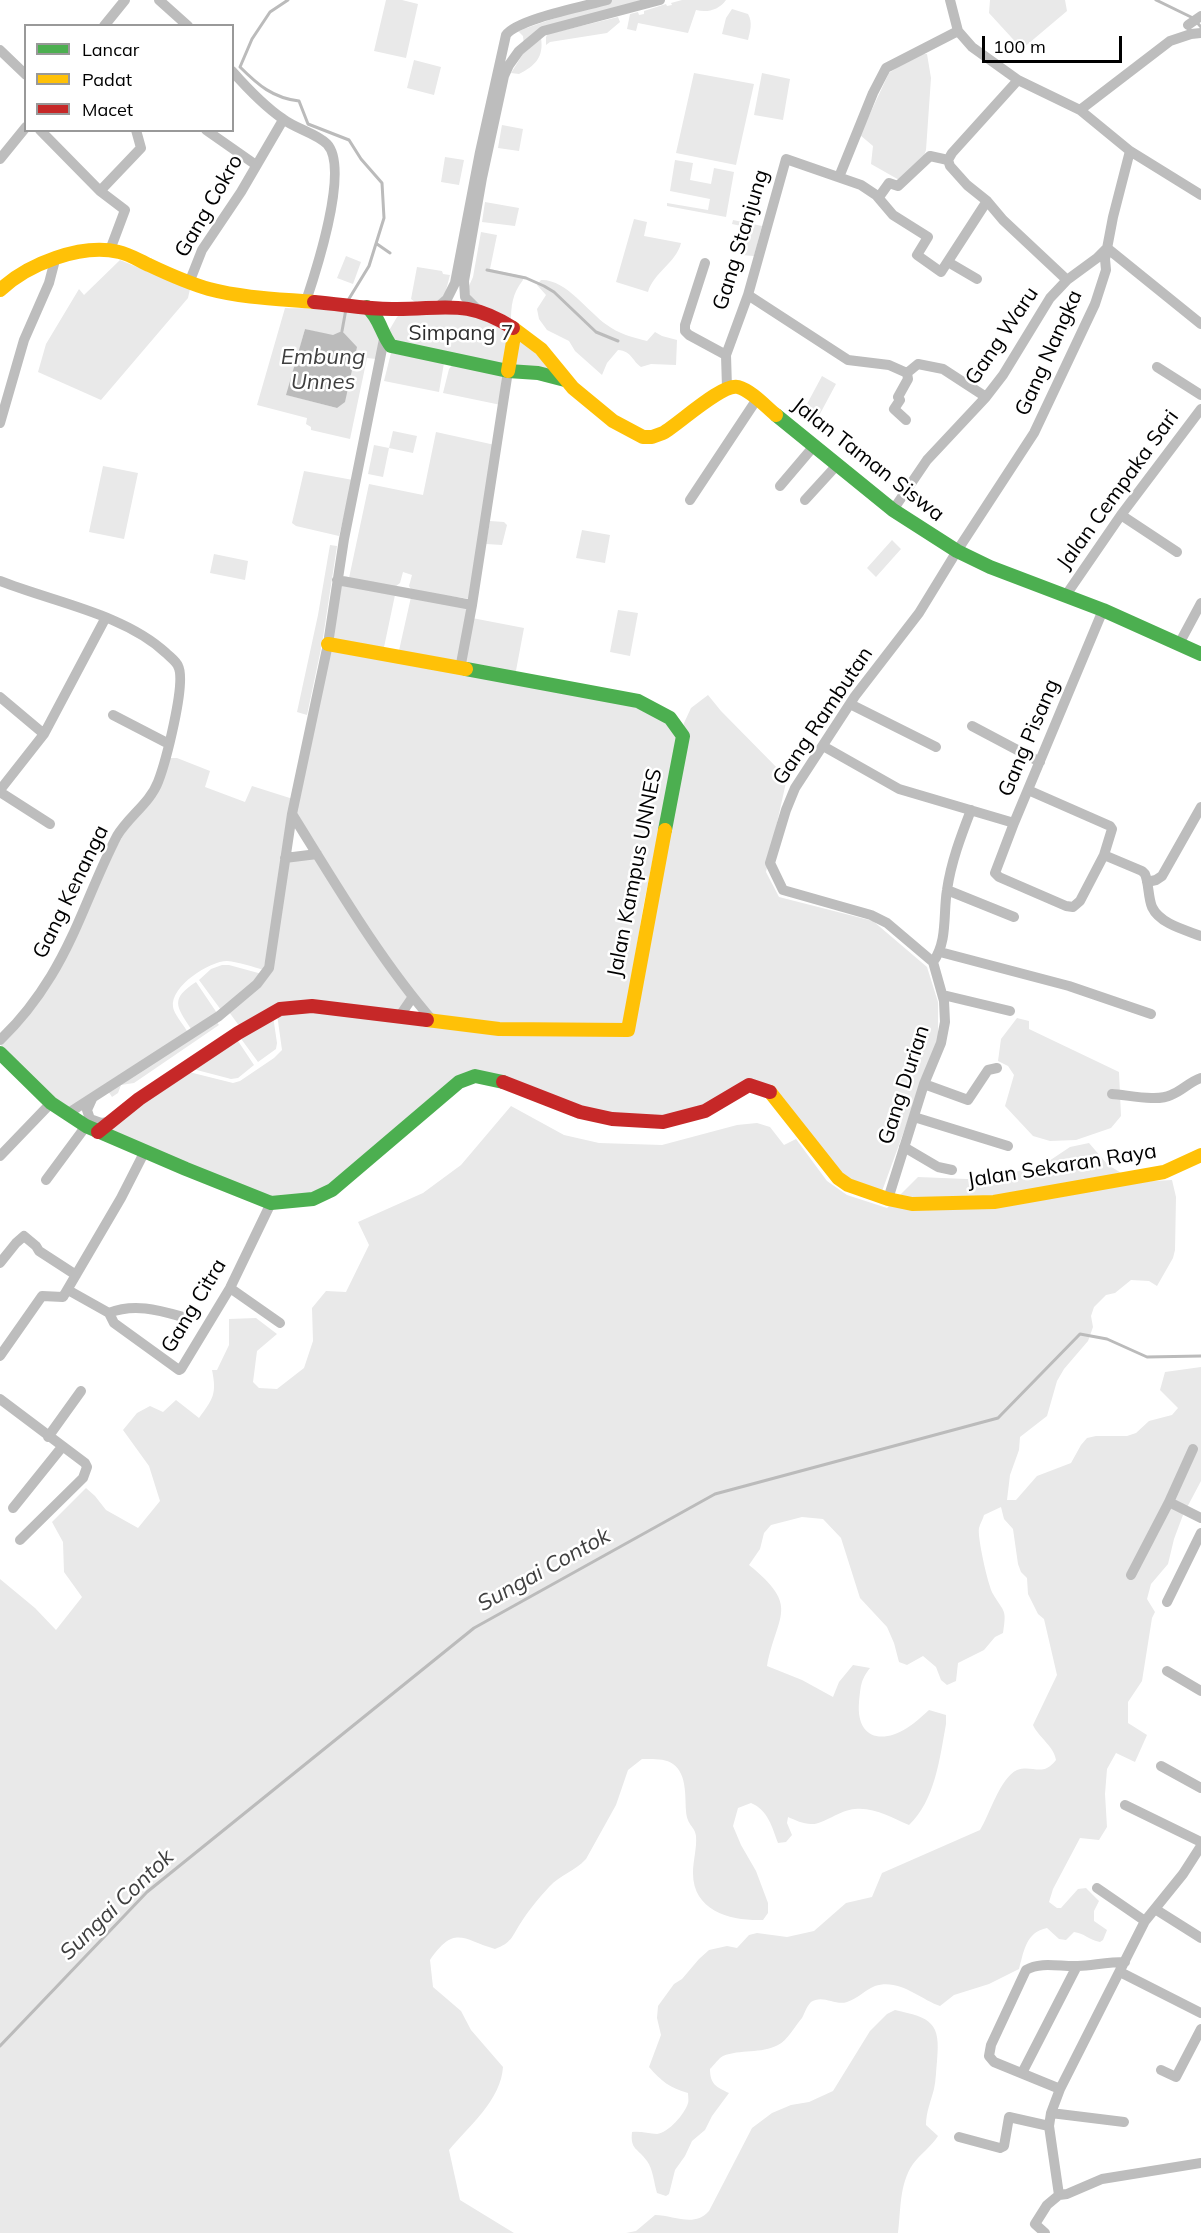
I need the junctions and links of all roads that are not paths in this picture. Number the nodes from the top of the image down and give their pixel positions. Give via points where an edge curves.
1 (125, 0) edge
2 (159, 0) edge
3 (607, 0) edge
4 (660, 0) edge
5 (950, 0) edge
6 (106, 24) edge
7 (186, 24) edge
8 (1197, 25) edge
9 (958, 32) junction
10 (506, 34) junction
11 (521, 48) junction
12 (2, 55) edge
13 (24, 73) edge
14 (234, 73) edge
15 (1018, 80) junction
16 (1080, 110) junction
17 (283, 120) junction
18 (24, 129) edge
19 (42, 132) edge
20 (137, 132) edge
21 (209, 132) edge
22 (1130, 152) junction
23 (0, 159) edge
24 (948, 160) junction
25 (256, 165) junction
26 (839, 177) junction
27 (100, 191) junction
28 (474, 195) junction
29 (1201, 195) edge
30 (879, 197) junction
31 (987, 201) junction
32 (1107, 248) junction
33 (110, 250) junction
34 (55, 260) junction
35 (948, 262) junction
36 (705, 263) dead end
37 (977, 279) dead end
38 (1067, 280) junction
39 (189, 283) junction
40 (0, 290) edge
41 (748, 295) junction
42 (306, 301) junction
43 (438, 307) junction
44 (401, 310) junction
45 (478, 310) junction
46 (381, 314) junction
47 (1201, 324) edge
48 (515, 330) junction
49 (384, 336) junction
50 (726, 355) junction
51 (1157, 367) dead end
52 (508, 371) junction
53 (907, 373) junction
54 (565, 380) junction
55 (727, 388) junction
56 (1201, 395) edge
57 (986, 397) junction
58 (757, 399) junction
59 (1201, 409) edge
60 (906, 420) dead end
61 (0, 423) edge
62 (814, 446) junction
63 (837, 465) junction
64 (780, 486) dead end
65 (690, 500) dead end
66 (805, 500) dead end
67 (892, 510) junction
68 (1122, 514) junction
69 (957, 551) junction
70 (1177, 552) dead end
71 (337, 580) junction
72 (0, 581) edge
73 (1066, 595) junction
74 (1201, 603) edge
75 (472, 605) junction
76 (1103, 610) junction
77 (105, 619) junction
78 (328, 644) junction
79 (1179, 644) junction
80 (1201, 654) edge
81 (460, 669) junction
82 (0, 697) edge
83 (850, 704) junction
84 (113, 715) dead end
85 (972, 726) dead end
86 (44, 734) junction
87 (169, 744) junction
88 (823, 746) junction
89 (936, 747) dead end
90 (1040, 762) junction
91 (1028, 790) junction
92 (0, 791) edge
93 (1201, 807) edge
94 (971, 810) junction
95 (292, 814) junction
96 (1014, 823) junction
97 (50, 824) dead end
98 (317, 854) junction
99 (1104, 855) junction
100 (285, 858) junction
101 (1147, 882) junction
102 (946, 890) junction
103 (1014, 917) dead end
104 (1201, 936) edge
105 (940, 952) junction
106 (933, 962) junction
107 (943, 995) junction
108 (412, 998) junction
109 (1010, 1011) dead end
110 (1151, 1014) dead end
111 (399, 1017) junction
112 (433, 1021) junction
113 (0, 1040) edge
114 (0, 1053) edge
115 (998, 1068) dead end
116 (1201, 1078) edge
117 (924, 1084) junction
118 (1112, 1094) dead end
119 (92, 1098) junction
120 (51, 1103) junction
121 (67, 1114) junction
122 (914, 1117) junction
123 (109, 1122) junction
124 (92, 1129) junction
125 (1008, 1146) dead end
126 (904, 1147) junction
127 (145, 1151) junction
128 (1201, 1155) edge
129 (0, 1156) edge
130 (952, 1170) dead end
131 (46, 1180) dead end
132 (888, 1199) junction
133 (271, 1203) junction
134 (0, 1263) edge
135 (76, 1275) junction
136 (230, 1288) junction
137 (68, 1290) junction
138 (109, 1314) junction
139 (183, 1317) dead end
140 (280, 1323) dead end
141 (0, 1356) edge
142 (81, 1391) dead end
143 (0, 1399) edge
144 (48, 1437) junction
145 (62, 1447) junction
146 (1192, 1449) dead end
147 (1169, 1502) junction
148 (13, 1508) dead end
149 (1201, 1518) edge
150 (1201, 1533) edge
151 (20, 1540) dead end
152 (1131, 1575) dead end
153 (1167, 1602) dead end
154 (1167, 1671) dead end
155 (1201, 1691) edge
156 (1161, 1766) dead end
157 (1201, 1788) edge
158 (1125, 1805) dead end
159 (1201, 1844) edge
160 (1198, 1859) edge
161 (1097, 1888) dead end
162 (1155, 1909) junction
163 (1145, 1921) junction
164 (1201, 1938) edge
165 (1077, 1966) junction
166 (1122, 1967) junction
167 (1201, 2013) edge
168 (1201, 2029) edge
169 (1161, 2070) dead end
170 (1022, 2073) junction
171 (1060, 2089) junction
172 (1051, 2113) junction
173 (1124, 2122) dead end
174 (1049, 2126) junction
175 (959, 2137) dead end
176 (1201, 2163) edge
177 (1059, 2195) junction
178 (1032, 2229) edge
179 (1045, 2233) edge

1 - 6 street
2 - 7 street
3 - 10 street via 532,20
4 - 11 street via 548,29
5 - 9 street
8 - 16 street via 1191,34 1170,42
9 - 15 street
9 - 26 street via 886,68
10 - 11 street via 519,36
10 - 28 street
11 - 28 street via 504,76 486,163
12 - 13 street
14 - 17 street
15 - 16 street
15 - 24 street
16 - 22 street
17 - 25 street, Gang Cokro
17 - 42 street via 325,142 335,157 330,215
18 - 23 street
19 - 27 street
20 - 27 street via 141,148
21 - 25 street
22 - 29 street
22 - 32 street, Gang Nangka
24 - 30 street via 930,156 898,186 889,183
24 - 31 street via 967,186
25 - 39 street, Gang Cokro via 202,250
26 - 30 street
26 - 41 street, Gang Stanjung via 785,159
27 - 33 street via 125,210
28 - 43 street via 455,284
28 - 45 street via 464,281 465,297
30 - 35 street via 893,215 928,237 917,255 941,272
31 - 35 street
31 - 38 street
32 - 38 street, Gang Waru
32 - 47 street
32 - 69 street, Gang Nangka via 1106,270 1095,304 1034,434
33 - 34 main road
33 - 39 main road
34 - 40 main road via 21,272
34 - 61 street via 24,340
35 - 37 street
36 - 50 street via 685,331
38 - 57 street, Gang Waru via 1050,298
39 - 42 main road via 248,298
41 - 50 street, Gang Stanjung
41 - 53 street via 848,360 889,365
42 - 46 main road via 367,307
43 - 44 main road
43 - 45 main road
44 - 46 main road
44 - 49 main road via 393,315
45 - 48 main road
46 - 49 main road
48 - 52 main road
48 - 54 main road via 547,355
49 - 52 main road via 391,346
49 - 71 street
50 - 55 street, Gang Stanjung
51 - 56 street
52 - 54 main road
52 - 75 street
53 - 57 street via 918,364 938,367
53 - 60 street via 894,409
54 - 55 main road via 603,414 645,437 657,436
55 - 58 main road, Jalan Taman Siswa via 741,388
57 - 67 street, Gang Waru via 927,460
58 - 62 main road, Jalan Taman Siswa
58 - 65 street
59 - 68 street, Jalan Cempaka Sari
62 - 63 main road, Jalan Taman Siswa
62 - 64 street
63 - 66 street
63 - 67 main road, Jalan Taman Siswa
67 - 69 main road, Jalan Taman Siswa
68 - 70 street
68 - 73 street, Jalan Cempaka Sari
69 - 73 main road, Jalan Taman Siswa
69 - 83 street, Gang Rambutan via 919,613
71 - 75 street
71 - 78 street
72 - 77 street
73 - 76 main road, Jalan Taman Siswa
74 - 79 street
75 - 81 street
76 - 79 main road, Jalan Taman Siswa
76 - 90 street, Gang Pisang
77 - 86 street
77 - 87 street, Gang Kenanga via 154,642 180,669
78 - 81 main road, Jalan Kampus UNNES
78 - 95 street
79 - 80 main road, Jalan Taman Siswa
81 - 112 main road, Jalan Kampus UNNES via 638,701 666,713 683,736 628,1030 499,1029
82 - 86 street
83 - 88 street, Gang Rambutan
83 - 89 street
84 - 87 street
85 - 90 street
86 - 92 street
87 - 113 street, Gang Kenanga via 157,785 117,836 51,977
88 - 94 street, Gang Pisang via 898,789
88 - 106 street, Gang Rambutan via 795,788 773,851 771,867 781,888 787,893 872,915
90 - 91 street, Gang Pisang
91 - 96 street, Gang Pisang
91 - 99 street via 1110,826
92 - 97 street
93 - 101 street via 1162,876
94 - 96 street, Gang Pisang
94 - 102 street
95 - 98 street
95 - 100 street
96 - 99 street via 995,873 1069,907 1080,901
98 - 100 street
98 - 108 street
99 - 101 street via 1142,871
100 - 119 street via 270,962 262,979 219,1016
101 - 104 street via 1157,914
102 - 103 street
102 - 105 street
105 - 106 street
105 - 110 street via 1069,986
106 - 107 street, Gang Durian
107 - 109 street
107 - 117 street, Gang Durian via 946,1012 941,1042
108 - 111 street
108 - 112 street
111 - 112 main road, Jalan Kampus UNNES
111 - 123 main road, Jalan Kampus UNNES via 312,1006 280,1009 183,1069
114 - 120 main road
115 - 117 street via 988,1070 968,1100
116 - 118 street via 1163,1098
117 - 122 street, Gang Durian
119 - 121 street
119 - 123 street via 87,1110 90,1119
120 - 121 main road
120 - 129 street
121 - 124 main road
122 - 125 street
122 - 126 street, Gang Durian
123 - 124 main road, Jalan Kampus UNNES
124 - 127 main road
124 - 131 street
126 - 130 street via 938,1167
126 - 132 street, Gang Durian
127 - 133 main road
127 - 135 street
128 - 132 main road, Jalan Sekaran Raya via 1164,1172 994,1202 925,1204
132 - 133 main road, Jalan Sekaran Raya via 838,1178 778,1099 762,1088 749,1085 705,1111 680,1120 634,1122 580,1112 506,1083 475,1076 459,1082 332,1190 313,1198
133 - 136 street, Gang Citra
134 - 135 street via 24,1236
135 - 137 street
136 - 138 street, Gang Citra via 180,1370 128,1335
136 - 140 street
137 - 138 street, Gang Citra
137 - 141 street via 63,1297 42,1296
138 - 139 street via 130,1307
142 - 144 street
143 - 144 street
144 - 145 street
145 - 148 street
145 - 151 street via 85,1463 87,1470
146 - 147 street
147 - 149 street
147 - 152 street
150 - 153 street
154 - 155 street
156 - 157 street
158 - 159 street
159 - 160 street
160 - 162 street
161 - 163 street
162 - 163 street
162 - 164 street
163 - 166 street
165 - 166 street via 1102,1962
165 - 170 street
165 - 170 street via 1047,1965 1026,1970 989,2056 994,2062
166 - 167 street
166 - 171 street
168 - 169 street via 1176,2077
170 - 171 street
171 - 172 street
172 - 173 street
172 - 174 street
174 - 175 street via 1009,2117 1004,2146 1000,2148
174 - 177 street
176 - 177 street via 1102,2179
177 - 178 street via 1047,2205
178 - 179 street

